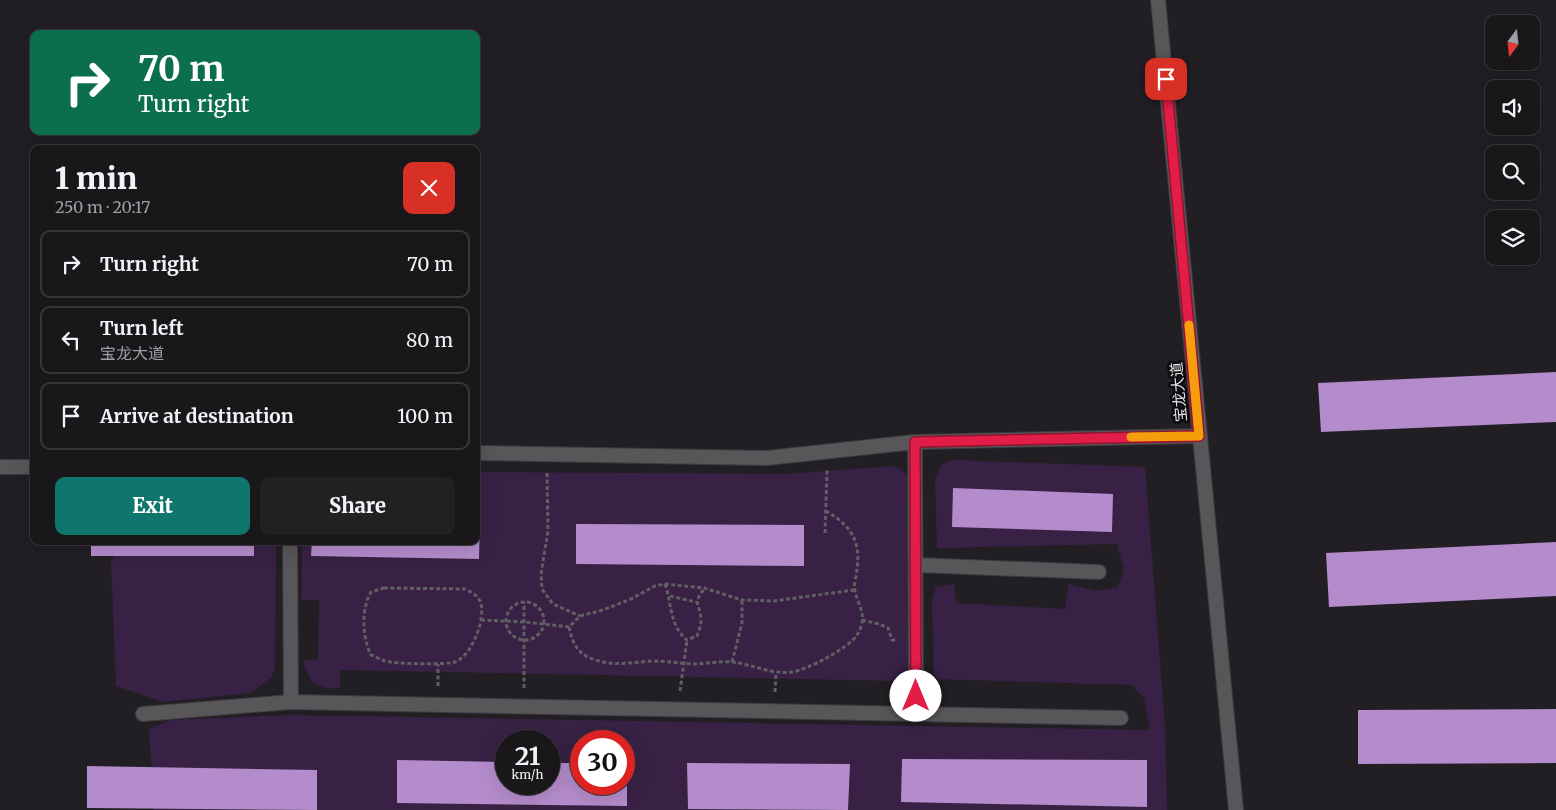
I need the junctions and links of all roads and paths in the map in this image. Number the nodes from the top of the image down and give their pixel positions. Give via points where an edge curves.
1 (1158, 0) edge
2 (1199, 436) junction
3 (915, 442) junction
4 (828, 452) junction
5 (480, 453) edge
6 (546, 454) junction
7 (0, 467) edge
8 (30, 467) edge
9 (826, 511) junction
10 (825, 533) dead end
11 (290, 545) edge
12 (916, 565) junction
13 (1099, 572) dead end
14 (665, 584) junction
15 (704, 588) junction
16 (854, 590) junction
17 (670, 596) junction
18 (742, 600) junction
19 (524, 602) junction
20 (696, 602) junction
21 (580, 616) junction
22 (482, 620) junction
23 (862, 620) junction
24 (507, 621) junction
25 (525, 622) junction
26 (544, 624) junction
27 (568, 627) junction
28 (525, 640) junction
29 (687, 640) junction
30 (916, 640) junction
31 (732, 662) junction
32 (684, 663) junction
33 (291, 702) junction
34 (524, 706) junction
35 (678, 709) junction
36 (143, 714) dead end
37 (916, 714) junction
38 (1121, 718) dead end
39 (1236, 810) edge

1 - 2 street, 宝龙大道
2 - 3 street
2 - 39 street, 宝龙大道
3 - 4 street
3 - 12 street
4 - 6 street via 767,458
4 - 9 path
5 - 6 street
6 - 21 path via 548,531 541,574 542,589 553,604
7 - 8 street
9 - 10 path
9 - 16 path via 839,519 854,536 859,551
11 - 33 street
12 - 13 street
12 - 30 street
14 - 15 path
14 - 17 path
14 - 21 path
15 - 18 path
15 - 20 path
16 - 18 path via 774,601
16 - 23 path via 862,610
17 - 20 path
17 - 29 path via 672,619
18 - 31 path via 742,623
19 - 24 path via 512,608
19 - 25 path
19 - 26 path via 539,609
20 - 29 path via 701,626 697,636
21 - 27 path
22 - 22 path via 481,603 476,595 465,589 384,588 372,592 366,601 365,637 371,655 386,662 456,662 465,656
22 - 24 path
23 - 30 path via 888,628 892,640
23 - 31 path via 857,636 832,656 806,668 776,673
24 - 25 path
24 - 28 path via 512,634
25 - 26 path
25 - 28 path
26 - 27 path
26 - 28 path via 538,636
27 - 32 path via 572,643 583,654 600,661
28 - 34 path
29 - 32 path
30 - 37 street
31 - 32 path
32 - 35 path
33 - 34 street
33 - 36 street
34 - 35 street
35 - 37 street
37 - 38 street

